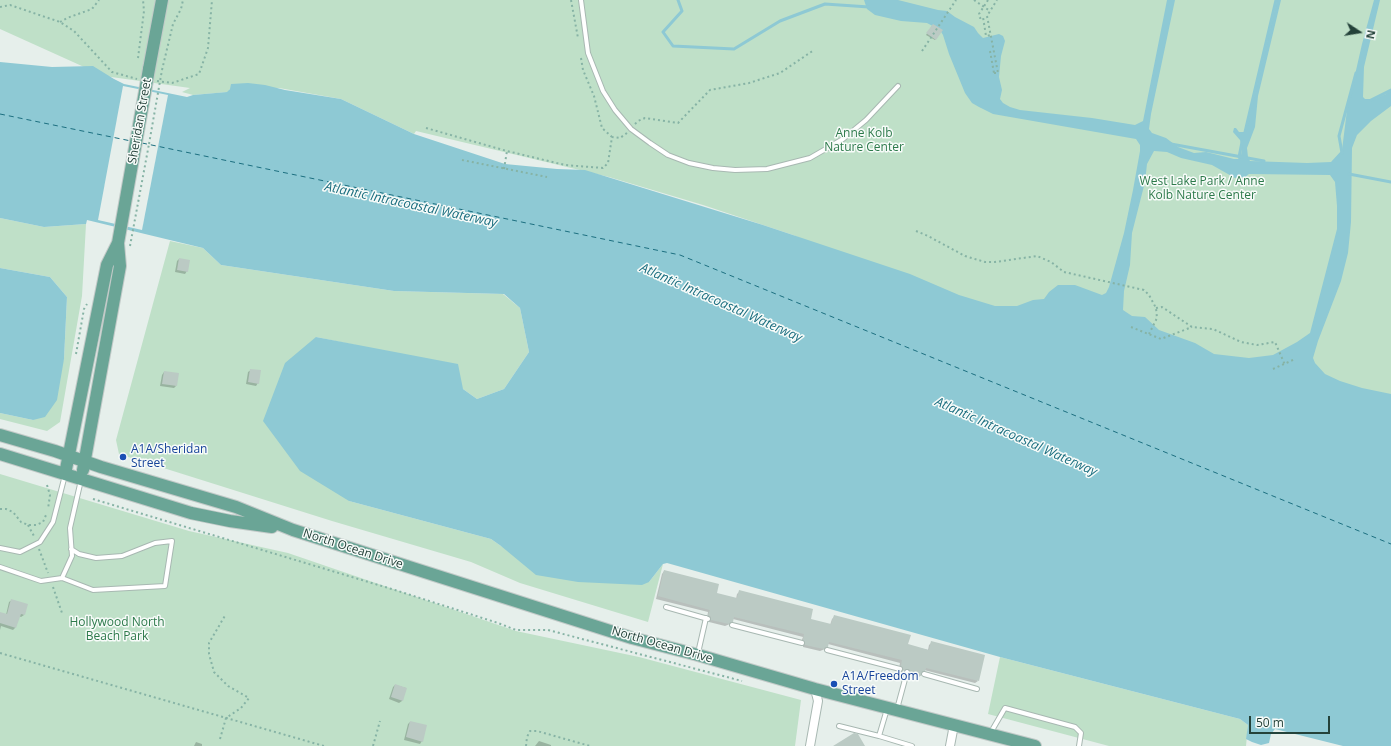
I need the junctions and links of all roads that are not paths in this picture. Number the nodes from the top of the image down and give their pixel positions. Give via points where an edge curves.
1 (162, 0) edge
2 (581, 0) edge
3 (898, 86) dead end
4 (118, 243) junction
5 (0, 435) edge
6 (0, 454) edge
7 (68, 456) junction
8 (85, 462) junction
9 (65, 474) junction
10 (81, 479) junction
11 (293, 530) junction
12 (0, 548) edge
13 (71, 549) junction
14 (0, 567) edge
15 (62, 578) junction
16 (666, 607) dead end
17 (732, 625) dead end
18 (802, 643) dead end
19 (828, 650) dead end
20 (698, 655) junction
21 (900, 669) dead end
22 (907, 672) dead end
23 (924, 674) dead end
24 (816, 689) junction
25 (977, 689) dead end
26 (892, 708) junction
27 (954, 724) junction
28 (839, 726) dead end
29 (990, 734) junction
30 (879, 736) junction
31 (810, 746) edge
32 (912, 746) edge
33 (950, 746) edge
34 (1035, 746) edge
35 (1079, 746) edge

1 - 4 main road, Sheridan Street, bridge
2 - 3 lane via 588,53 602,91 631,129 668,155 689,163 735,170 767,169 810,158 842,139 866,120
4 - 7 main road, Sheridan Street via 107,265
4 - 8 main road, Sheridan Street via 120,266
5 - 7 main road, North Ocean Drive
6 - 9 main road, North Ocean Drive
7 - 8 main road, North Ocean Drive
7 - 9 main road, Sheridan Street
8 - 10 main road, Sheridan Street
8 - 11 main road, North Ocean Drive via 236,508
9 - 10 main road, North Ocean Drive
9 - 12 lane via 53,522 40,542 20,552
10 - 11 main road, North Ocean Drive via 191,513
10 - 13 lane via 70,528
11 - 20 main road, North Ocean Drive via 632,638
13 - 15 lane via 72,556
13 - 15 lane via 96,558 122,556 155,543 172,541 164,586 93,590
14 - 15 lane via 41,582
16 - 20 lane via 707,618
17 - 18 lane
19 - 21 lane
20 - 24 main road, North Ocean Drive
22 - 26 lane
23 - 25 lane
24 - 26 main road, North Ocean Drive
24 - 31 street via 818,700
26 - 27 main road, North Ocean Drive
26 - 30 lane
27 - 29 main road, North Ocean Drive
27 - 33 street
28 - 30 lane
29 - 34 main road, North Ocean Drive
29 - 35 lane via 1005,708 1075,727 1081,733
30 - 32 lane

